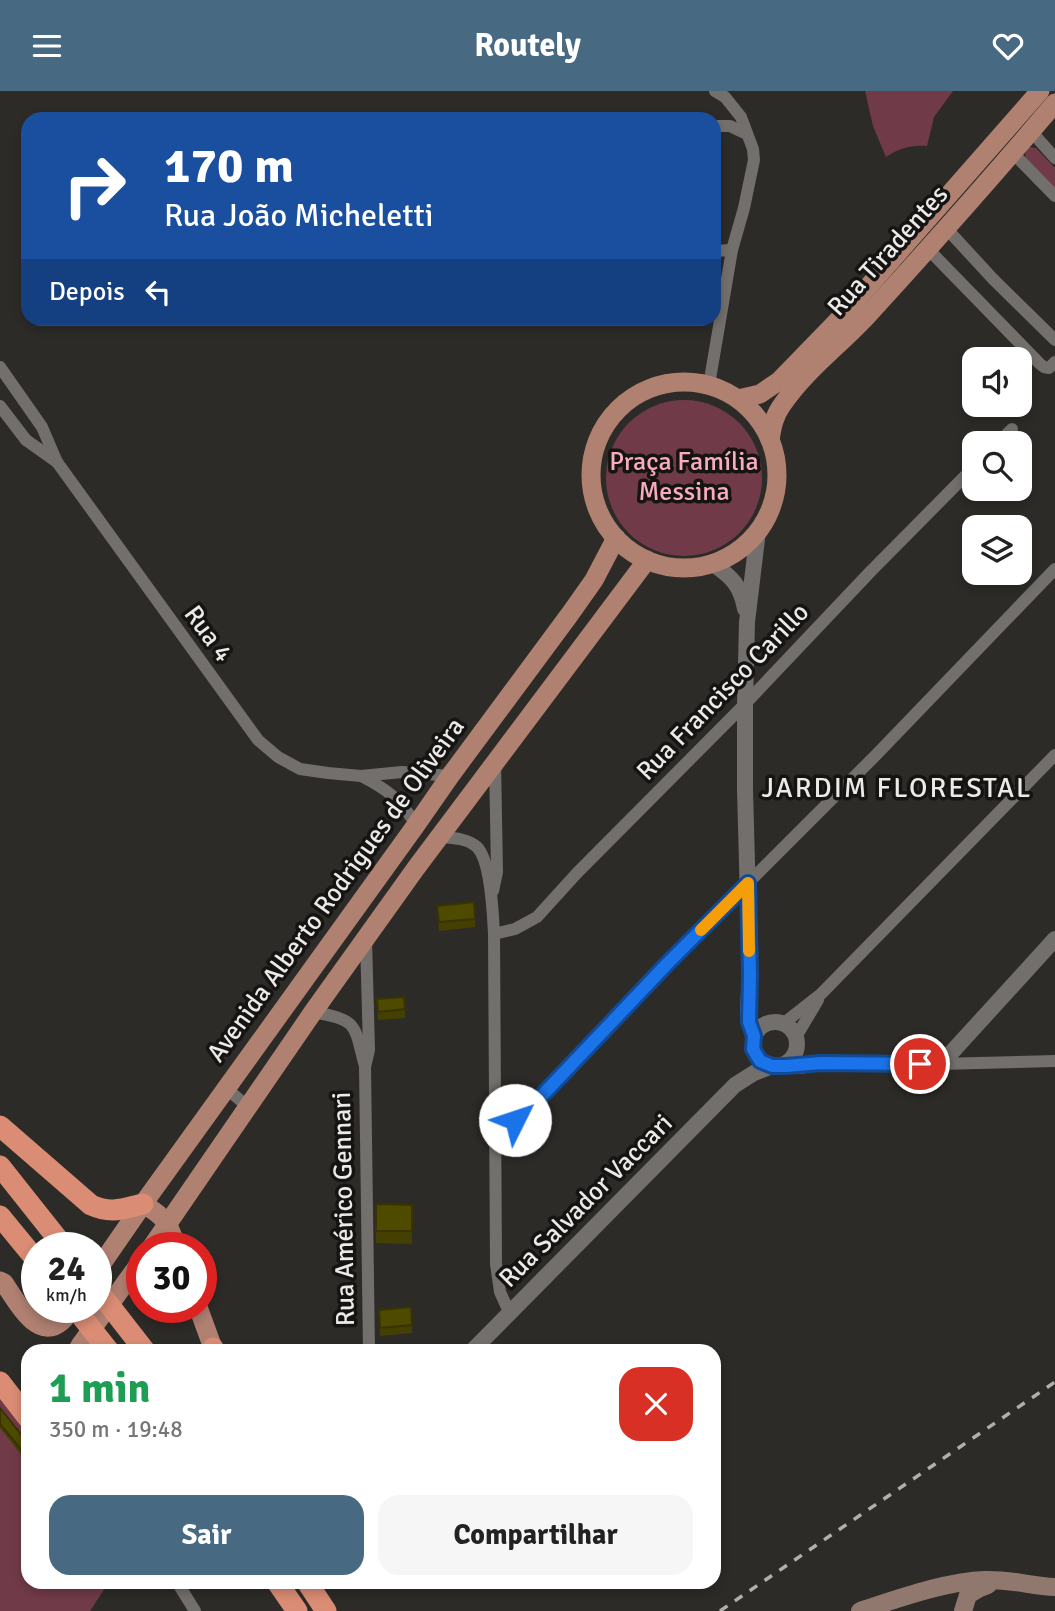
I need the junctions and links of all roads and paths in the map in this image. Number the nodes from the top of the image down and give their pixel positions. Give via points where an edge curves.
1 (715, 91) edge
2 (1040, 91) edge
3 (1055, 103) edge
4 (721, 126) edge
5 (1031, 131) junction
6 (747, 134) junction
7 (1012, 152) junction
8 (1055, 158) edge
9 (1055, 195) edge
10 (946, 228) junction
11 (928, 248) junction
12 (732, 250) junction
13 (721, 251) edge
14 (721, 315) edge
15 (719, 326) edge
16 (1055, 340) edge
17 (1055, 362) edge
18 (0, 367) edge
19 (709, 385) junction
20 (15, 388) junction
21 (0, 398) edge
22 (738, 399) junction
23 (0, 406) edge
24 (770, 440) junction
25 (57, 462) junction
26 (962, 479) edge
27 (758, 531) junction
28 (616, 538) junction
29 (647, 560) junction
30 (713, 564) junction
31 (1055, 569) edge
32 (747, 622) junction
33 (745, 704) junction
34 (1055, 755) edge
35 (495, 761) junction
36 (360, 776) junction
37 (450, 776) junction
38 (416, 825) junction
39 (440, 837) junction
40 (748, 883) junction
41 (492, 894) junction
42 (494, 934) junction
43 (366, 939) junction
44 (1055, 939) edge
45 (750, 990) junction
46 (821, 994) junction
47 (313, 1012) junction
48 (781, 1022) junction
49 (797, 1040) junction
50 (754, 1043) junction
51 (1055, 1061) edge
52 (821, 1063) junction
53 (941, 1063) junction
54 (776, 1066) junction
55 (366, 1067) junction
56 (735, 1085) junction
57 (226, 1088) junction
58 (248, 1107) junction
59 (0, 1126) edge
60 (495, 1136) junction
61 (0, 1166) edge
62 (143, 1204) junction
63 (0, 1216) edge
64 (169, 1223) junction
65 (52, 1232) edge
66 (163, 1232) edge
67 (172, 1232) edge
68 (21, 1242) edge
69 (112, 1249) edge
70 (0, 1281) edge
71 (126, 1282) edge
72 (21, 1306) edge
73 (112, 1308) edge
74 (510, 1314) junction
75 (36, 1323) edge
76 (60, 1323) edge
77 (86, 1323) edge
78 (204, 1323) edge
79 (80, 1344) edge
80 (103, 1344) edge
81 (140, 1344) edge
82 (211, 1344) edge
83 (369, 1344) edge
84 (479, 1344) edge
85 (0, 1382) edge
86 (21, 1408) edge
87 (1005, 1580) junction
88 (1055, 1587) edge
89 (181, 1589) edge
90 (282, 1589) edge
91 (312, 1589) edge
92 (195, 1611) edge
93 (297, 1611) edge
94 (326, 1611) edge
95 (860, 1611) edge
96 (963, 1611) edge

1 - 6 street via 734,107
2 - 22 main road, Rua Tiradentes via 846,312 779,381 760,394
3 - 5 main road, Rua Tiradentes
4 - 6 street
5 - 7 main road, Rua Tiradentes
5 - 8 street
6 - 12 street via 754,160
7 - 9 street
7 - 10 main road, Rua Tiradentes
10 - 11 main road, Rua Tiradentes
10 - 16 street
11 - 17 street via 1040,364 1049,368
11 - 24 main road, Rua Tiradentes via 782,404
12 - 13 street
12 - 14 street
15 - 19 street
18 - 20 street, Rua 4
19 - 22 main road
19 - 28 main road via 679,381 650,388 624,403 605,426 593,454 592,484 599,513
20 - 21 street
20 - 25 street, Rua 4 via 42,427
22 - 24 main road via 757,417
23 - 25 street, Rua 4 via 26,440
24 - 27 main road via 776,487
25 - 36 street, Rua 4 via 258,740 300,769
26 - 33 street, Rua Francisco Carillo
27 - 30 main road via 738,551
27 - 32 street
28 - 29 main road
28 - 37 main road, Avenida Alberto Rodrigues de Oliveira via 594,580
29 - 30 main road via 680,568
29 - 35 main road, Avenida Alberto Rodrigues de Oliveira
30 - 32 street via 741,591
31 - 40 street
32 - 33 street
33 - 40 street
33 - 42 street, Rua Francisco Carillo via 537,917
34 - 46 street
35 - 39 main road, Avenida Alberto Rodrigues de Oliveira
35 - 41 street via 496,872
36 - 37 street, Rua 4 via 402,772
36 - 38 street, Rua 4 via 394,796
37 - 38 main road, Avenida Alberto Rodrigues de Oliveira
38 - 57 main road, Avenida Alberto Rodrigues de Oliveira
39 - 41 street via 476,846
39 - 43 main road, Avenida Alberto Rodrigues de Oliveira
40 - 45 street
40 - 60 street via 534,1104
41 - 42 street
42 - 60 street
43 - 47 main road, Avenida Alberto Rodrigues de Oliveira
43 - 55 street, Rua Américo Gennari
44 - 53 street
45 - 48 street via 760,1009
45 - 50 street
46 - 48 street
46 - 49 street
47 - 55 street, Rua Américo Gennari via 349,1022
47 - 58 main road, Avenida Alberto Rodrigues de Oliveira
48 - 49 street via 792,1029
48 - 50 street via 763,1025
49 - 52 street
49 - 54 street via 792,1058
50 - 54 street via 760,1061
50 - 56 street, Rua Salvador Vaccari
51 - 53 street
52 - 53 street
52 - 54 street
54 - 56 street, Rua Salvador Vaccari
55 - 83 street, Rua Américo Gennari
56 - 74 street, Rua Salvador Vaccari
57 - 58 street
57 - 62 main road, Avenida Alberto Rodrigues de Oliveira
58 - 64 main road, Avenida Alberto Rodrigues de Oliveira
59 - 62 highway via 91,1205 116,1211
60 - 74 street via 496,1264 500,1292
61 - 65 highway
62 - 64 main road
62 - 69 main road, Avenida Alberto Rodrigues de Oliveira
63 - 68 highway
64 - 66 main road, Avenida Alberto Rodrigues de Oliveira
64 - 67 main road
70 - 72 main road
71 - 79 main road
73 - 81 highway
74 - 84 street, Rua Salvador Vaccari
75 - 76 main road via 45,1328
77 - 80 highway
78 - 82 main road
85 - 86 highway
87 - 88 main road
87 - 95 main road via 960,1583
87 - 96 main road via 968,1595
89 - 92 street
90 - 93 highway
91 - 94 highway

